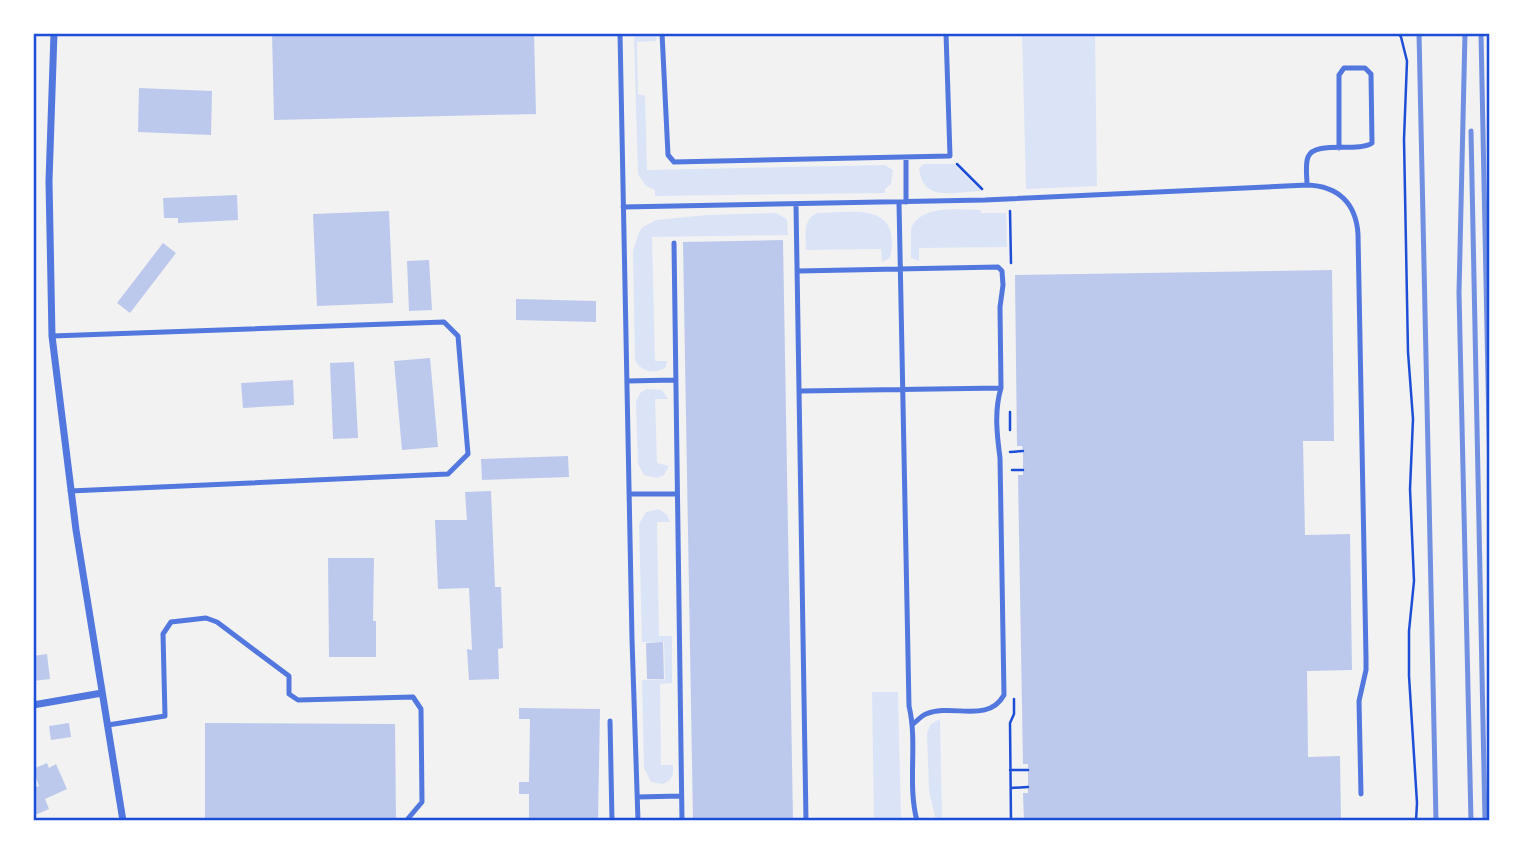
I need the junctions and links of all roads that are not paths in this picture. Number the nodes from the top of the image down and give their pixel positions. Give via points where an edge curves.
1 (54, 33) edge
2 (620, 33) edge
3 (662, 33) edge
4 (946, 33) edge
5 (1339, 148) junction
6 (906, 158) junction
7 (1307, 185) junction
8 (899, 202) junction
9 (906, 202) junction
10 (796, 204) junction
11 (623, 207) junction
12 (674, 243) dead end
13 (901, 269) junction
14 (798, 271) junction
15 (52, 336) junction
16 (627, 380) junction
17 (674, 380) junction
18 (1001, 388) junction
19 (902, 390) junction
20 (801, 391) junction
21 (70, 492) junction
22 (629, 494) junction
23 (676, 494) junction
24 (102, 692) junction
25 (33, 705) edge
26 (610, 721) dead end
27 (913, 724) junction
28 (108, 725) junction
29 (1361, 794) dead end
30 (681, 796) junction
31 (637, 797) junction
32 (123, 821) edge
33 (406, 821) edge
34 (612, 821) edge
35 (638, 821) edge
36 (682, 821) edge
37 (806, 821) edge
38 (917, 821) edge

1 - 15 street via 49,181
2 - 11 lane
3 - 6 lane via 668,155 674,162
4 - 6 lane via 950,156
5 - 5 lane via 1372,143 1371,74 1365,68 1344,68 1339,75
5 - 7 lane via 1311,152
6 - 9 lane
7 - 9 lane
7 - 29 lane via 1332,188 1357,221 1366,658 1359,701
8 - 9 lane
8 - 10 lane
8 - 13 lane
10 - 11 lane
10 - 14 lane
11 - 16 lane
12 - 17 lane
13 - 14 lane
13 - 18 lane via 998,267 1002,271
13 - 19 lane
14 - 20 lane
15 - 21 street
15 - 21 lane via 444,322 458,336 468,454 448,474
16 - 17 lane
16 - 22 lane
17 - 23 lane
18 - 19 lane
18 - 27 lane via 997,435 1004,695 985,711 941,711 925,714
19 - 20 lane
19 - 27 lane
20 - 37 lane
21 - 24 street
22 - 23 lane
22 - 31 lane
23 - 30 lane
24 - 25 street
24 - 28 street
26 - 34 lane
27 - 38 lane via 912,786
28 - 32 street
28 - 33 lane via 165,716 163,634 171,622 206,618 289,676 289,694 299,701 413,697 421,709 422,802
30 - 31 lane
30 - 36 lane
31 - 35 lane

